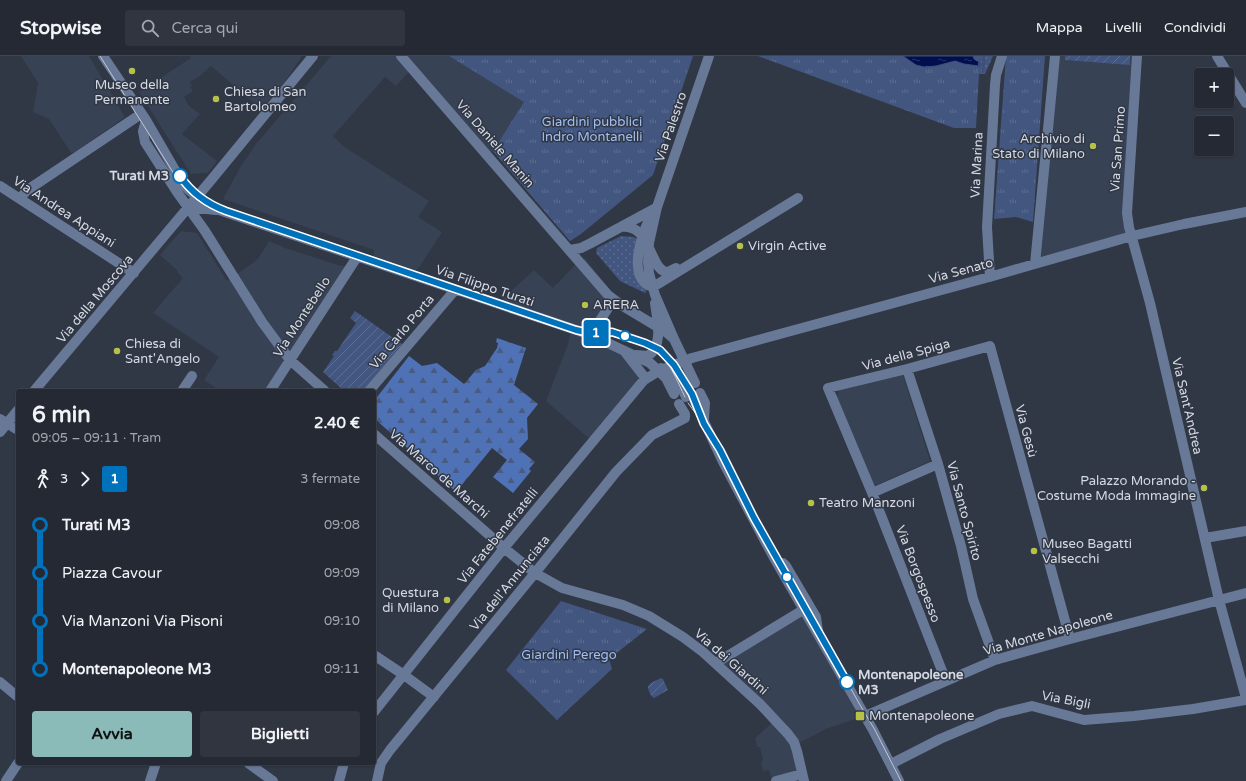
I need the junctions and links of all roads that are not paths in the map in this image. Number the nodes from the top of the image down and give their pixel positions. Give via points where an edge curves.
1 (103, 56) edge
2 (313, 56) edge
3 (401, 56) edge
4 (709, 56) edge
5 (1002, 56) edge
6 (1055, 56) edge
7 (1137, 56) edge
8 (1217, 56) edge
9 (1246, 103) edge
10 (143, 117) junction
11 (0, 186) edge
12 (797, 196) dead end
13 (197, 197) junction
14 (20, 199) junction
15 (188, 207) junction
16 (657, 207) junction
17 (219, 210) junction
18 (1246, 212) edge
19 (622, 226) junction
20 (643, 236) junction
21 (1133, 239) junction
22 (649, 246) junction
23 (570, 250) junction
24 (357, 257) junction
25 (1035, 264) junction
26 (134, 273) junction
27 (670, 274) junction
28 (990, 277) junction
29 (455, 290) junction
30 (654, 291) junction
31 (614, 300) junction
32 (657, 327) junction
33 (592, 335) junction
34 (674, 340) junction
35 (990, 346) joint
36 (625, 352) junction
37 (290, 360) junction
38 (686, 364) junction
39 (907, 369) junction
40 (662, 371) junction
41 (192, 376) dead end
42 (646, 379) junction
43 (828, 388) joint
44 (36, 389) edge
45 (183, 389) edge
46 (271, 389) edge
47 (323, 389) edge
48 (371, 389) edge
49 (688, 395) junction
50 (16, 411) edge
51 (3, 421) edge
52 (704, 424) junction
53 (16, 429) edge
54 (0, 432) edge
55 (376, 436) edge
56 (938, 464) junction
57 (872, 493) junction
58 (1246, 532) edge
59 (1205, 538) junction
60 (504, 548) junction
61 (773, 556) junction
62 (535, 573) junction
63 (1246, 593) edge
64 (1219, 600) junction
65 (803, 610) junction
66 (818, 635) junction
67 (1070, 639) junction
68 (376, 656) edge
69 (995, 660) junction
70 (716, 664) junction
71 (1242, 671) edge
72 (404, 675) junction
73 (946, 681) junction
74 (0, 682) edge
75 (16, 693) edge
76 (434, 697) junction
77 (1246, 699) edge
78 (376, 710) edge
79 (864, 716) junction
80 (891, 764) junction
81 (17, 765) edge
82 (155, 765) edge
83 (251, 765) edge
84 (343, 765) edge
85 (803, 778) edge
86 (6, 781) edge
87 (150, 781) edge
88 (273, 781) edge
89 (339, 781) edge
90 (377, 781) edge
91 (776, 781) edge
92 (899, 781) edge

1 - 10 street
2 - 13 street, Via della Moscova
3 - 23 street, Via Daniele Manin
4 - 16 street, Via Palestro
5 - 28 street, Via Marina via 995,85 987,227
6 - 25 street
7 - 21 street, Via San Primo via 1127,212
8 - 9 street
10 - 13 street via 183,184
10 - 14 street via 26,191
10 - 15 street via 145,142
11 - 14 street, Via Andrea Appiani
12 - 27 street
13 - 15 street, Via della Moscova
13 - 17 street
14 - 26 street, Via Andrea Appiani
15 - 17 street, Via Filippo Turati
15 - 26 street, Via della Moscova
15 - 37 street via 262,322
16 - 19 street
16 - 20 street via 649,218
16 - 22 street
17 - 24 street, Via Filippo Turati via 228,209 267,222 279,231
18 - 21 street, Via Senato via 1191,222
19 - 20 street via 635,229
19 - 23 street via 581,248
20 - 22 street
20 - 30 street via 638,272 642,281
21 - 25 street, Via Senato
21 - 59 street, Via Sant'Andrea
22 - 27 street via 660,269
22 - 30 street via 648,267
23 - 31 street, Via Daniele Manin
24 - 29 street, Via Filippo Turati
24 - 37 street, Via Montebello
25 - 28 street, Via Senato
26 - 44 street, Via della Moscova
27 - 30 street
28 - 38 street, Via Senato via 829,320
29 - 33 street, Via Filippo Turati
29 - 48 street, Via Carlo Porta
30 - 32 street
30 - 34 street
31 - 32 street, Via Daniele Manin
31 - 33 street
32 - 34 street, Via Daniele Manin
32 - 36 street via 658,341 651,354 646,356
33 - 36 street, Via Filippo Turati
34 - 38 street
35 - 39 street, Via della Spiga
35 - 67 street, Via Gesù
36 - 40 street
36 - 42 street
37 - 46 street, Via Montebello
37 - 47 street
38 - 40 street, Via Senato
38 - 49 street
39 - 43 street, Via della Spiga
39 - 56 street, Via Santo Spirito
40 - 42 street, Via Fatebenefratelli
40 - 49 street
41 - 45 street
42 - 60 street, Via Fatebenefratelli
43 - 57 street, Via Borgospesso
49 - 52 street
49 - 52 street via 705,403
49 - 62 street, Via dell'Annunciata via 684,418 652,435 616,472
50 - 51 street
51 - 53 street
51 - 54 street
52 - 61 street
55 - 60 street, Via Marco de Marchi
56 - 57 street
56 - 69 street, Via Santo Spirito via 973,599
57 - 73 street, Via Borgospesso
58 - 59 street
59 - 64 street, Via Sant'Andrea
60 - 62 street, Via dei Giardini
60 - 72 street, Via Fatebenefratelli
61 - 65 street
61 - 66 street via 785,564 810,606 816,617
62 - 70 street, Via dei Giardini via 562,588 623,605 649,616 683,637
62 - 76 street, Via dell'Annunciata
63 - 64 street, Via Monte Napoleone
64 - 67 street, Via Monte Napoleone
64 - 71 street, Via Sant'Andrea
65 - 66 street
65 - 70 street
66 - 79 street
67 - 69 street, Via Monte Napoleone
68 - 72 street
69 - 73 street, Via Monte Napoleone
70 - 85 street, Via dei Giardini via 788,734 794,742
71 - 77 street, Via Sant'Andrea
72 - 76 street
72 - 78 street, Via Fatebenefratelli
73 - 79 street, Via Monte Napoleone
74 - 75 street
76 - 90 street, Via dell'Annunciata via 384,757
77 - 80 street, Via Bigli via 1193,709 1084,720 1032,706 999,714 940,739
79 - 80 street
80 - 92 street
81 - 86 street
82 - 87 street
83 - 88 street
84 - 89 street
85 - 91 street

